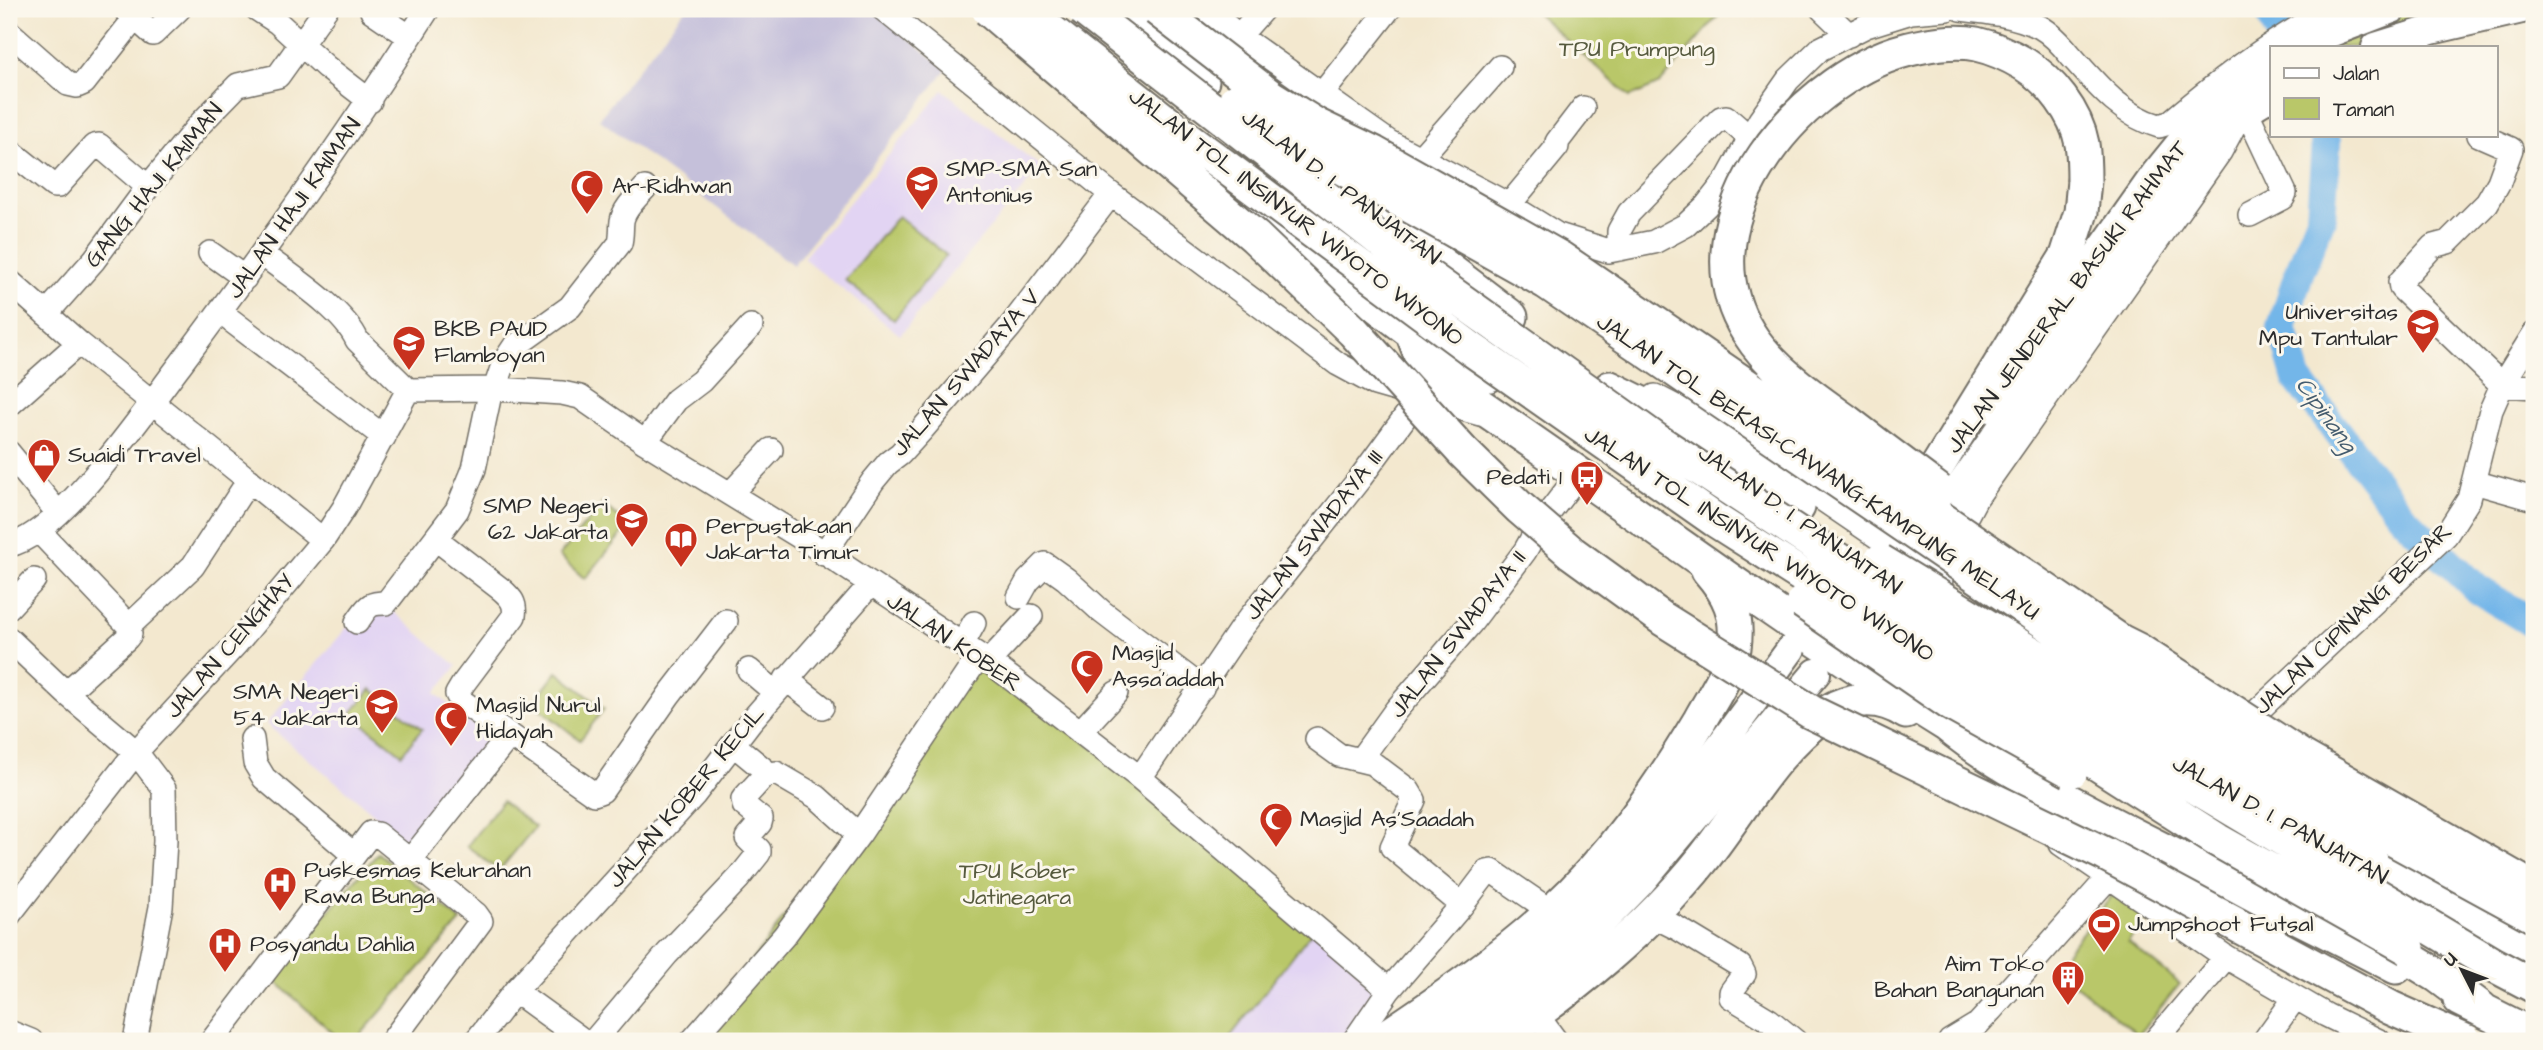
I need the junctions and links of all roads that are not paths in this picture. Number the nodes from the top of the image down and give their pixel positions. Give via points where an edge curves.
1 (179, 9) edge
2 (257, 9) edge
3 (326, 9) edge
4 (428, 9) edge
5 (883, 9) edge
6 (991, 9) edge
7 (1023, 9) edge
8 (1083, 9) edge
9 (1110, 9) edge
10 (1157, 9) edge
11 (1206, 9) edge
12 (1263, 9) edge
13 (1389, 9) edge
14 (1822, 9) edge
15 (1947, 9) edge
16 (1961, 9) edge
17 (2333, 9) edge
18 (2353, 9) edge
19 (2392, 9) edge
20 (2522, 9) edge
21 (372, 11) dead end
22 (130, 13) edge
23 (9, 32) edge
24 (1849, 35) junction
25 (1240, 36) junction
26 (410, 37) junction
27 (2309, 38) edge
28 (2438, 39) edge
29 (301, 45) junction
30 (2384, 46) edge
31 (1500, 66) dead end
32 (2262, 73) edge
33 (1322, 94) junction
34 (370, 102) junction
35 (1583, 108) dead end
36 (2243, 112) junction
37 (2481, 136) edge
38 (1750, 138) junction
39 (1389, 142) junction
40 (9, 150) edge
41 (1420, 158) junction
42 (148, 187) junction
43 (645, 188) dead end
44 (1111, 194) junction
45 (1509, 205) junction
46 (2250, 215) dead end
47 (1619, 249) junction
48 (210, 253) dead end
49 (262, 254) junction
50 (245, 278) junction
51 (9, 281) edge
52 (220, 312) junction
53 (46, 314) junction
54 (1511, 317) junction
55 (751, 327) dead end
56 (1412, 332) junction
57 (2534, 334) edge
58 (79, 343) junction
59 (2502, 385) junction
60 (1608, 386) junction
61 (2534, 387) edge
62 (493, 389) junction
63 (408, 390) junction
64 (1419, 398) junction
65 (152, 401) junction
66 (9, 405) edge
67 (1504, 421) junction
68 (384, 437) junction
69 (645, 442) junction
70 (771, 450) dead end
71 (9, 453) edge
72 (1579, 474) junction
73 (249, 480) junction
74 (1929, 480) junction
75 (2474, 482) junction
76 (731, 494) junction
77 (2534, 499) edge
78 (58, 513) junction
79 (1904, 513) dead end
80 (1930, 529) dead end
81 (39, 531) junction
82 (436, 539) junction
83 (323, 540) junction
84 (9, 545) edge
85 (824, 554) junction
86 (1701, 561) junction
87 (1936, 576) junction
88 (34, 580) dead end
89 (870, 585) junction
90 (9, 607) edge
91 (726, 621) dead end
92 (358, 622) dead end
93 (974, 623) dead end
94 (129, 626) junction
95 (9, 639) edge
96 (1791, 649) dead end
97 (2138, 650) junction
98 (976, 654) junction
99 (749, 670) dead end
100 (1816, 673) dead end
101 (781, 686) junction
102 (1202, 688) junction
103 (66, 693) junction
104 (1115, 693) dead end
105 (822, 707) dead end
106 (1080, 732) junction
107 (510, 735) junction
108 (252, 739) dead end
109 (1317, 739) dead end
110 (733, 744) junction
111 (1978, 750) junction
112 (136, 752) junction
113 (2213, 753) junction
114 (1360, 760) junction
115 (2015, 772) junction
116 (768, 773) junction
117 (1140, 778) junction
118 (859, 835) junction
119 (2217, 840) junction
120 (353, 853) junction
121 (409, 862) junction
122 (2378, 875) junction
123 (2108, 878) junction
124 (2534, 889) edge
125 (1462, 905) junction
126 (1552, 912) junction
127 (9, 915) edge
128 (1651, 915) junction
129 (2534, 916) edge
130 (2347, 921) junction
131 (2534, 943) edge
132 (2226, 957) junction
133 (2534, 960) edge
134 (2534, 986) edge
135 (1389, 990) junction
136 (516, 991) junction
137 (2295, 998) junction
138 (2481, 1008) junction
139 (1536, 1014) junction
140 (2534, 1019) edge
141 (9, 1032) edge
142 (2534, 1036) edge
143 (31, 1041) edge
144 (135, 1041) edge
145 (212, 1041) edge
146 (392, 1041) edge
147 (476, 1041) edge
148 (584, 1041) edge
149 (594, 1041) edge
150 (692, 1041) edge
151 (1354, 1041) edge
152 (1380, 1041) edge
153 (1418, 1041) edge
154 (1456, 1041) edge
155 (1496, 1041) edge
156 (1556, 1041) edge
157 (1795, 1041) edge
158 (1950, 1041) edge
159 (2155, 1041) edge
160 (2264, 1041) edge
161 (2379, 1041) edge
162 (2465, 1041) edge

1 - 22 street via 155,34
2 - 29 street
3 - 29 street, GANG HAJI KAIMAN
4 - 26 street, JALAN HAJI KAIMAN
5 - 44 street
6 - 56 highway
6 - 162 highway, bridge via 1255,237 1353,331 1520,508 1572,553 1663,619 1811,712 2105,853 2391,1008
7 - 119 highway, JALAN TOL INSINYUR WIYOTO WIYONO, bridge via 1184,136 1459,340 1704,512
8 - 134 highway, JALAN TOL INSINYUR WIYOTO WIYONO, bridge via 1416,268 1656,440 2070,712
9 - 54 highway, JALAN D. I. PANJAITAN
9 - 129 highway, JALAN TOL BEKASI–CAWANG–KAMPUNG MELAYU, bridge via 1298,143 1546,282 2174,710 2285,780
10 - 97 highway, bridge via 1271,97 1316,125 1560,258
11 - 25 street
12 - 25 street
13 - 33 street
14 - 24 street
15 - 24 street via 1911,12
16 - 32 street via 2000,14 2041,27 2128,113 2159,126
17 - 27 street
18 - 27 main road
19 - 27 main road
20 - 28 main road
21 - 26 street
22 - 23 street via 84,83 77,86 68,84
24 - 38 street via 1820,49 1788,80
25 - 33 street
26 - 34 street, JALAN HAJI KAIMAN
28 - 30 main road
29 - 34 street
29 - 42 street, GANG HAJI KAIMAN via 278,76 237,85
31 - 41 street
32 - 36 main road, JALAN JENDERAL BASUKI RAHMAT
32 - 74 main road, JALAN JENDERAL BASUKI RAHMAT via 2195,125 2156,173 1993,405
33 - 39 street
34 - 49 street, JALAN HAJI KAIMAN
35 - 45 street
36 - 46 street via 2285,193
36 - 80 main road, JALAN JENDERAL BASUKI RAHMAT via 2207,142 2172,184
36 - 87 street, JALAN JENDERAL BASUKI RAHMAT via 2220,152 1975,500
37 - 59 street via 2511,149 2499,182 2487,203 2457,234 2443,245 2433,246 2400,282 2401,288
38 - 47 street via 1728,178 1686,225 1654,242
38 - 47 street via 1726,117 1721,118 1629,213 1619,230
39 - 41 street
39 - 54 highway
40 - 42 street via 58,186 99,145
41 - 45 street
42 - 53 street, GANG HAJI KAIMAN via 94,260
43 - 62 street via 622,220 620,243 570,307 514,347
44 - 64 street via 1338,363 1375,384
44 - 85 street, JALAN SWADAYA V via 1010,327 873,481
45 - 47 street via 1558,234 1609,251
48 - 50 street
49 - 50 street, JALAN HAJI KAIMAN
49 - 63 street via 320,298
50 - 52 street, JALAN HAJI KAIMAN
51 - 53 street
52 - 65 street, JALAN HAJI KAIMAN
52 - 68 street
53 - 58 street
54 - 60 highway, JALAN D. I. PANJAITAN
55 - 69 street via 701,381 676,400
56 - 67 highway via 1423,361 1435,375
56 - 119 highway, bridge via 1454,370 1951,704 2139,812 2189,835
56 - 130 highway via 1548,413 1951,694 2148,811
57 - 59 street, JALAN CIPINANG BESAR
58 - 65 street
58 - 66 street
59 - 61 street
59 - 75 street, JALAN CIPINANG BESAR via 2491,410
60 - 87 street via 1641,389 1722,431
60 - 122 highway, JALAN D. I. PANJAITAN via 2001,658
60 - 133 highway, bridge via 1896,571
62 - 63 street, JALAN KOBER
62 - 69 street, JALAN KOBER via 580,397
62 - 82 street via 474,469 457,510
63 - 68 street, JALAN CENGHAY
64 - 67 street
64 - 102 street, JALAN SWADAYA III via 1240,630
65 - 73 street
65 - 78 street, JALAN HAJI KAIMAN via 107,461
67 - 72 highway
68 - 83 street, JALAN CENGHAY
69 - 76 street, JALAN KOBER
70 - 76 street
71 - 78 street
72 - 86 highway
72 - 114 street, JALAN SWADAYA II via 1471,623 1396,710
73 - 83 street
73 - 94 street via 193,566
74 - 79 main road, JALAN JENDERAL BASUKI RAHMAT
74 - 97 highway, bridge via 2067,256 2081,212 2081,142 2057,92 2005,52 1974,43 1941,42 1876,60 1812,102 1780,135 1754,172 1730,233 1727,259 1732,301 1765,353 1807,393 2051,575
75 - 77 street
75 - 113 street, JALAN CIPINANG BESAR via 2469,499 2446,535
76 - 85 street, JALAN KOBER
78 - 81 street, JALAN HAJI KAIMAN
81 - 84 street, JALAN HAJI KAIMAN
81 - 94 street
82 - 92 street via 386,603 369,605
82 - 107 street via 511,598 515,607 514,616 457,694 468,707
83 - 112 street, JALAN CENGHAY via 237,643
85 - 89 street, JALAN KOBER
86 - 111 highway
86 - 126 highway via 1725,591 1734,615 1734,649 1718,689 1664,780 1590,874
87 - 113 street via 2048,653
88 - 90 street
89 - 98 street, JALAN KOBER
89 - 101 street, JALAN KOBER KECIL
91 - 107 street via 599,794
93 - 98 street
94 - 103 street via 127,638
95 - 103 street
96 - 153 main road via 1632,860 1543,950
97 - 124 highway, bridge via 2301,756
98 - 102 street via 1025,607 1028,581 1045,564
98 - 106 street, JALAN KOBER
98 - 118 street
99 - 101 street
100 - 154 main road via 1600,925 1543,976
101 - 105 street
101 - 110 street, JALAN KOBER KECIL
102 - 117 street, JALAN SWADAYA III
103 - 112 street
104 - 106 street
106 - 117 street, JALAN KOBER
107 - 121 street
108 - 120 street via 255,763 264,778
109 - 114 street via 1339,755
110 - 116 street
110 - 136 street, JALAN KOBER KECIL via 694,795
111 - 115 highway
111 - 128 highway via 1882,701 1869,698 1838,706 1816,721 1777,761 1702,861
112 - 127 street, JALAN CENGHAY
112 - 144 street via 163,785 166,803 161,907
113 - 131 street
114 - 125 street via 1372,763 1414,800 1394,851
115 - 123 street via 2053,836
115 - 138 highway via 2154,847
116 - 118 street via 776,773 817,797
116 - 149 street via 743,799 761,819 747,838 759,850 758,855
117 - 135 street, JALAN KOBER
118 - 150 street via 784,936
119 - 140 highway, JALAN TOL INSINYUR WIYOTO WIYONO, bridge
120 - 121 street via 371,833
120 - 145 street
121 - 146 street via 481,921
122 - 130 highway via 2357,894
122 - 133 highway, JALAN D. I. PANJAITAN
123 - 132 street
123 - 158 street via 1978,1024
125 - 126 street via 1492,871
125 - 135 street
126 - 152 highway via 1464,983
128 - 139 highway
128 - 157 street via 1740,966 1744,974 1731,997
130 - 138 highway via 2438,975
132 - 137 street
132 - 159 street
135 - 151 street
136 - 147 street, JALAN KOBER KECIL
136 - 148 street
137 - 160 street
137 - 161 street
138 - 142 highway
139 - 155 highway
139 - 156 street
141 - 143 street

